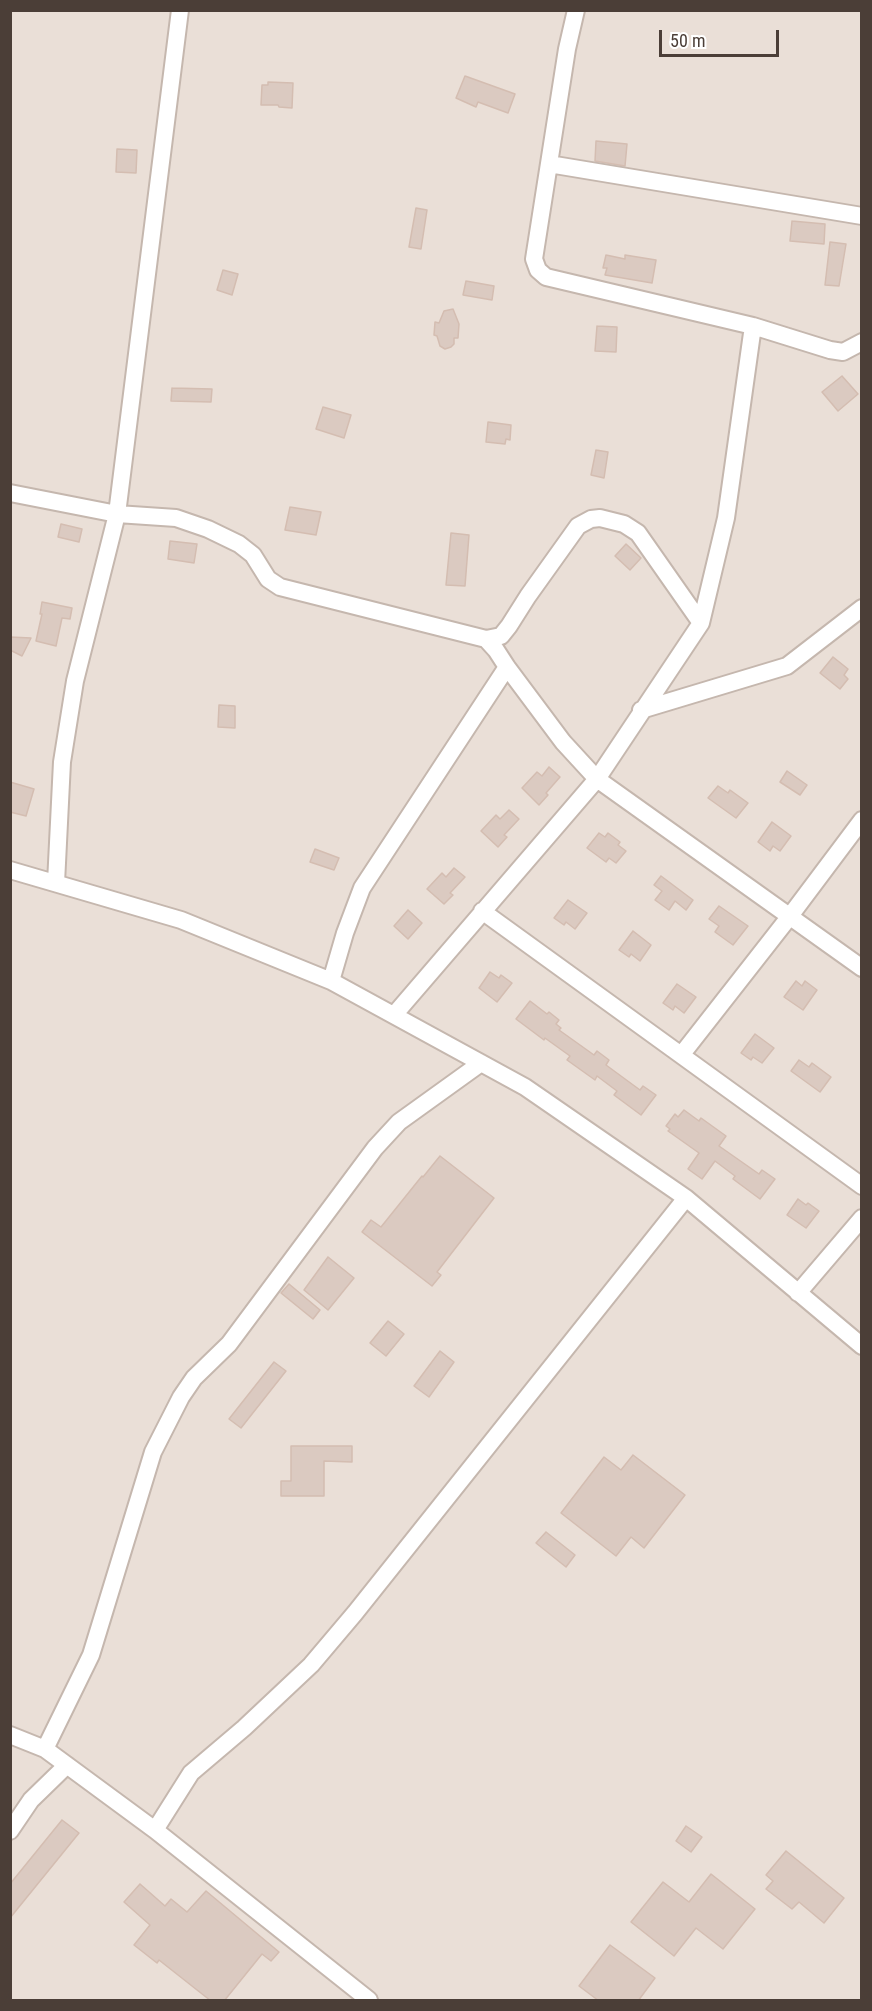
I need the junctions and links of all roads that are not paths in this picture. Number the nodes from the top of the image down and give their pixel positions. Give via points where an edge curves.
1 (180, 10) edge
2 (576, 10) edge
3 (549, 164) junction
4 (861, 216) edge
5 (753, 326) junction
6 (861, 342) edge
7 (10, 493) edge
8 (117, 514) junction
9 (861, 608) edge
10 (701, 622) junction
11 (486, 639) junction
12 (507, 667) junction
13 (641, 710) junction
14 (597, 779) junction
15 (861, 820) edge
16 (10, 870) edge
17 (56, 883) junction
18 (482, 911) junction
19 (790, 915) junction
20 (861, 968) edge
21 (331, 981) junction
22 (394, 1015) junction
23 (682, 1054) junction
24 (481, 1063) junction
25 (861, 1186) edge
26 (686, 1198) junction
27 (861, 1218) edge
28 (798, 1293) junction
29 (861, 1346) edge
30 (10, 1735) edge
31 (45, 1749) junction
32 (67, 1765) junction
33 (155, 1830) junction
34 (10, 1832) edge
35 (369, 2001) edge

1 - 8 street
2 - 3 street
3 - 4 street
3 - 5 street via 534,259 546,277
5 - 6 street via 843,352
5 - 10 street via 726,518
7 - 8 street
8 - 11 street via 176,518 208,529 253,555 268,579 280,587
8 - 17 street via 75,681 62,762
9 - 13 street via 787,666
10 - 11 street via 638,533 624,524 600,518 579,526 501,636
10 - 13 street
11 - 12 street
12 - 14 street via 563,742
12 - 21 street via 362,888
13 - 14 street
14 - 18 street
14 - 19 street
15 - 19 street
16 - 17 street
17 - 21 street via 181,920
18 - 22 street
18 - 23 street
19 - 20 street
19 - 23 street
21 - 22 street
22 - 24 street
23 - 25 street
24 - 26 street via 525,1087
24 - 31 street via 399,1122 375,1148 229,1344 194,1378 153,1452 91,1655
26 - 28 street
26 - 33 street via 355,1613 311,1665 191,1773
27 - 28 street
28 - 29 street
30 - 31 street
31 - 32 street
32 - 33 street
32 - 34 street via 30,1800
33 - 35 street

